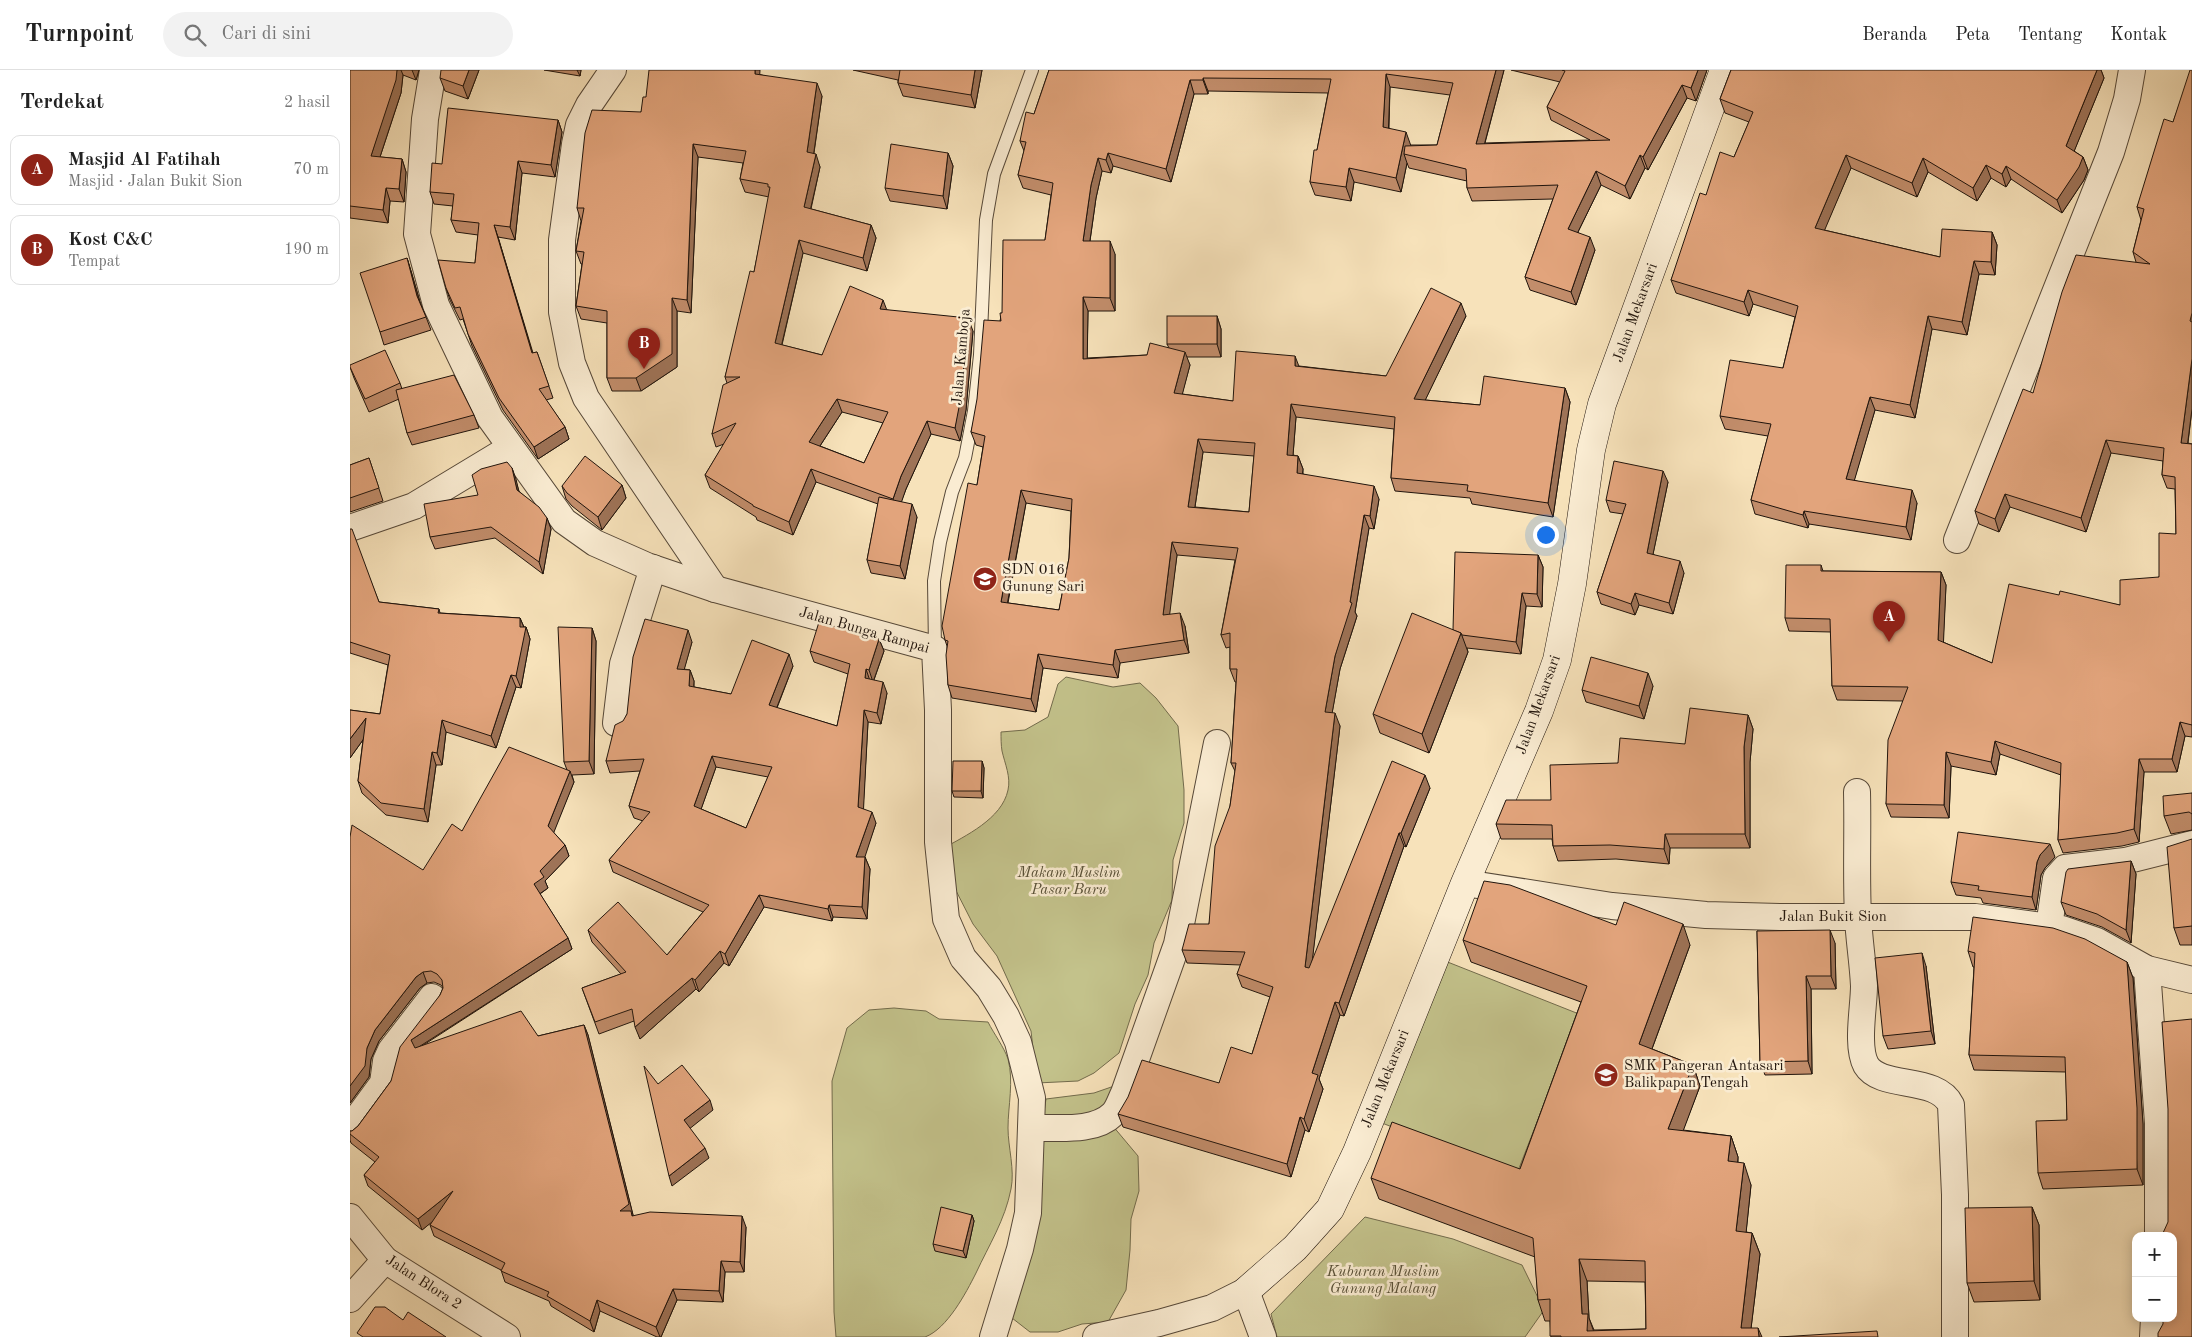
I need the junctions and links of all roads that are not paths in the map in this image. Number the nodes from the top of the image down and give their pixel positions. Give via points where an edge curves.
1 (433, 70) edge
2 (613, 70) edge
3 (1032, 70) edge
4 (1724, 70) edge
5 (2132, 70) edge
6 (510, 448) junction
7 (350, 528) edge
8 (1957, 540) dead end
9 (653, 568) junction
10 (715, 590) junction
11 (935, 649) junction
12 (616, 723) edge
13 (1217, 743) dead end
14 (1857, 792) dead end
15 (2192, 844) edge
16 (1465, 883) junction
17 (1858, 917) junction
18 (2048, 927) junction
19 (2147, 969) junction
20 (2192, 980) edge
21 (432, 997) dead end
22 (350, 1128) edge
23 (1032, 1128) junction
24 (350, 1217) edge
25 (2158, 1232) edge
26 (385, 1260) junction
27 (1246, 1291) junction
28 (350, 1299) edge
29 (2154, 1322) edge
30 (507, 1337) edge
31 (993, 1337) edge
32 (1096, 1337) edge
33 (1263, 1337) edge
34 (1955, 1337) edge
35 (2153, 1337) edge

1 - 6 street, Jalan Bunga Rampai via 425,119 417,234 436,306 490,418
2 - 10 street via 579,125 575,144 562,240 564,320 572,363 586,398
3 - 11 lane, Jalan Kamboja via 994,174 986,220 974,411 965,458 952,492 940,542 934,581
4 - 16 street, Jalan Mekarsari via 1602,404 1591,450 1572,584 1557,660 1540,711
5 - 8 street via 2111,152
6 - 7 street via 414,506
6 - 9 street, Jalan Bunga Rampai via 564,521 595,543
9 - 10 street, Jalan Bunga Rampai
9 - 12 street via 623,664
10 - 11 street, Jalan Bunga Rampai
11 - 23 street, Jalan Bunga Rampai via 938,842 946,919 963,958 989,988 1018,1042 1032,1098
13 - 23 street via 1177,944 1114,1114 1088,1126
14 - 17 street
15 - 18 street via 2125,861 2065,868 2056,878
16 - 17 street, Jalan Bukit Sion via 1612,906 1678,912
16 - 27 street, Jalan Mekarsari via 1330,1209 1295,1248
17 - 18 street, Jalan Bukit Sion via 1975,918
17 - 34 street via 1864,985 1862,1049 1866,1064 1874,1074 1937,1090 1947,1096 1952,1105
18 - 19 street, Jalan Bukit Sion via 2097,942
19 - 20 street, Jalan Bukit Sion
19 - 25 street via 2158,1123
21 - 22 street via 391,1050 383,1083
23 - 31 street, Jalan Bunga Rampai via 1028,1213
24 - 26 street, Jalan Blora 2
26 - 28 street
26 - 30 street, Jalan Blora 2
27 - 32 street via 1212,1308
27 - 33 street
29 - 35 street

